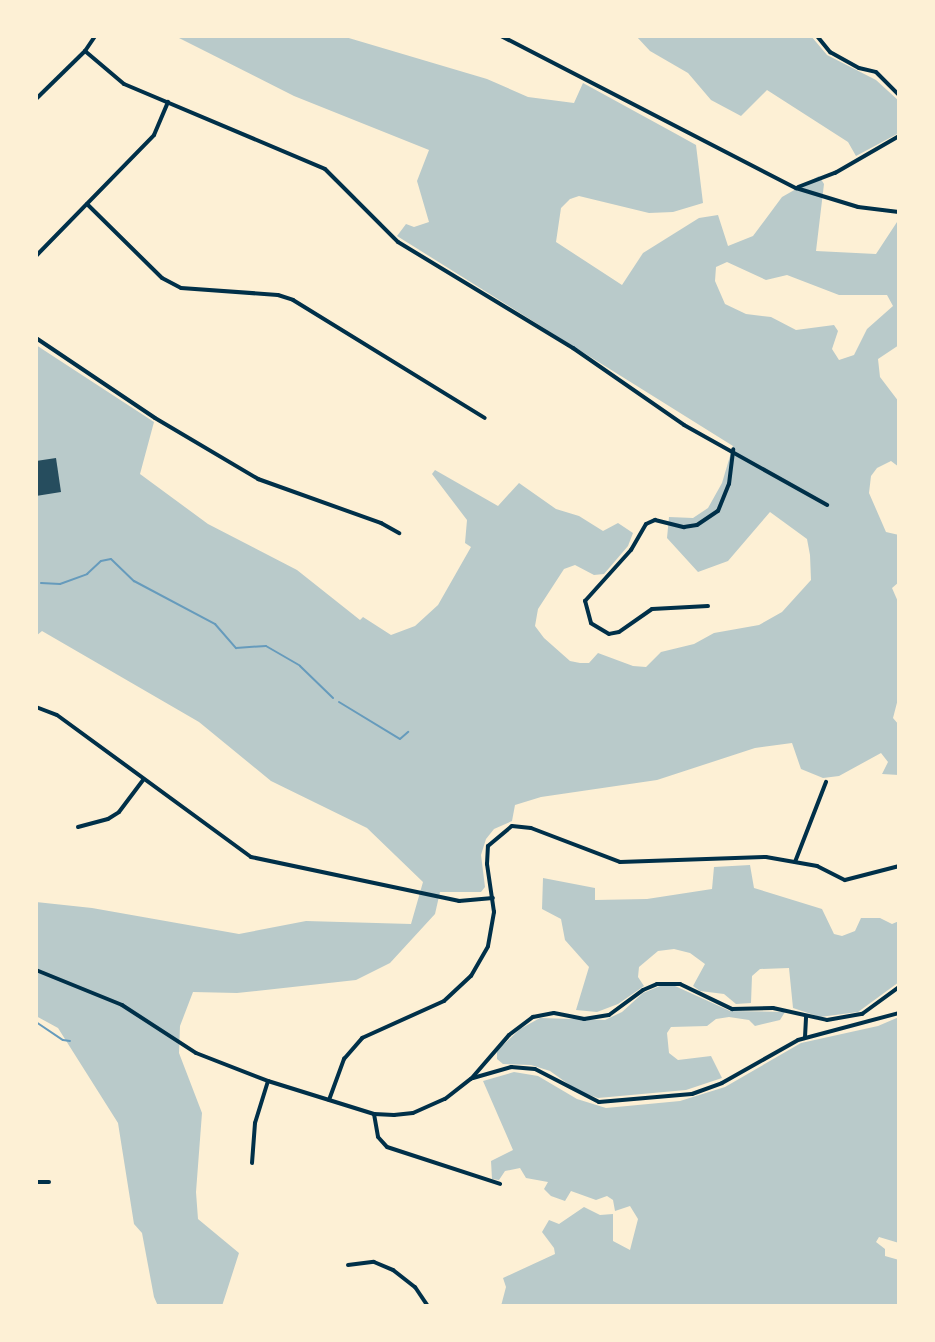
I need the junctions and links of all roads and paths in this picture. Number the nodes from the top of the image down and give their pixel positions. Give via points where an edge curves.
1 (95, 36) edge
2 (501, 36) edge
3 (817, 36) edge
4 (85, 51) junction
5 (899, 95) edge
6 (36, 99) edge
7 (168, 102) junction
8 (899, 136) edge
9 (796, 188) junction
10 (87, 204) junction
11 (899, 212) edge
12 (36, 256) edge
13 (36, 338) edge
14 (485, 418) dead end
15 (733, 449) junction
16 (827, 505) dead end
17 (399, 533) dead end
18 (708, 606) dead end
19 (36, 707) edge
20 (143, 780) junction
21 (826, 782) dead end
22 (78, 827) dead end
23 (795, 862) junction
24 (899, 866) edge
25 (493, 898) junction
26 (36, 970) edge
27 (899, 987) edge
28 (899, 1013) edge
29 (806, 1017) junction
30 (805, 1037) junction
31 (471, 1079) junction
32 (268, 1081) junction
33 (329, 1100) junction
34 (374, 1114) junction
35 (252, 1163) dead end
36 (36, 1182) edge
37 (49, 1182) dead end
38 (500, 1184) dead end
39 (348, 1265) dead end
40 (428, 1306) edge

1 - 4 street
2 - 9 street
3 - 5 street via 830,52 876,72
4 - 6 street
4 - 7 street via 124,84
7 - 10 street via 154,135
7 - 15 street via 325,169 398,242 573,348 684,425
8 - 9 street via 835,173
9 - 11 street via 858,207
10 - 12 street
10 - 14 street via 162,278 181,288 293,300
13 - 17 street via 258,479
15 - 16 street
15 - 18 street via 729,484 718,511 697,525 655,520 646,524 631,550 585,601 591,623 609,634 652,609
19 - 20 street via 57,715
20 - 22 street via 119,812
20 - 25 street via 251,857 459,901
21 - 23 street
23 - 24 street via 845,880
23 - 25 street via 766,857 620,862 531,828 512,826 488,846
25 - 33 street via 488,946 471,976 444,1001 362,1038 344,1059
26 - 32 street via 122,1005 196,1053
27 - 29 street via 854,1017
28 - 30 street
29 - 30 street
29 - 31 street via 773,1008 732,1009 680,984 657,984 616,1012 596,1018 554,1013 533,1017 498,1046
30 - 31 street via 712,1088 645,1100 587,1099 556,1078 522,1067 496,1069
31 - 34 street via 413,1113
32 - 33 street
32 - 35 street via 255,1123
33 - 34 street
34 - 38 street via 378,1137 387,1147
36 - 37 street
39 - 40 street via 374,1262 393,1270

